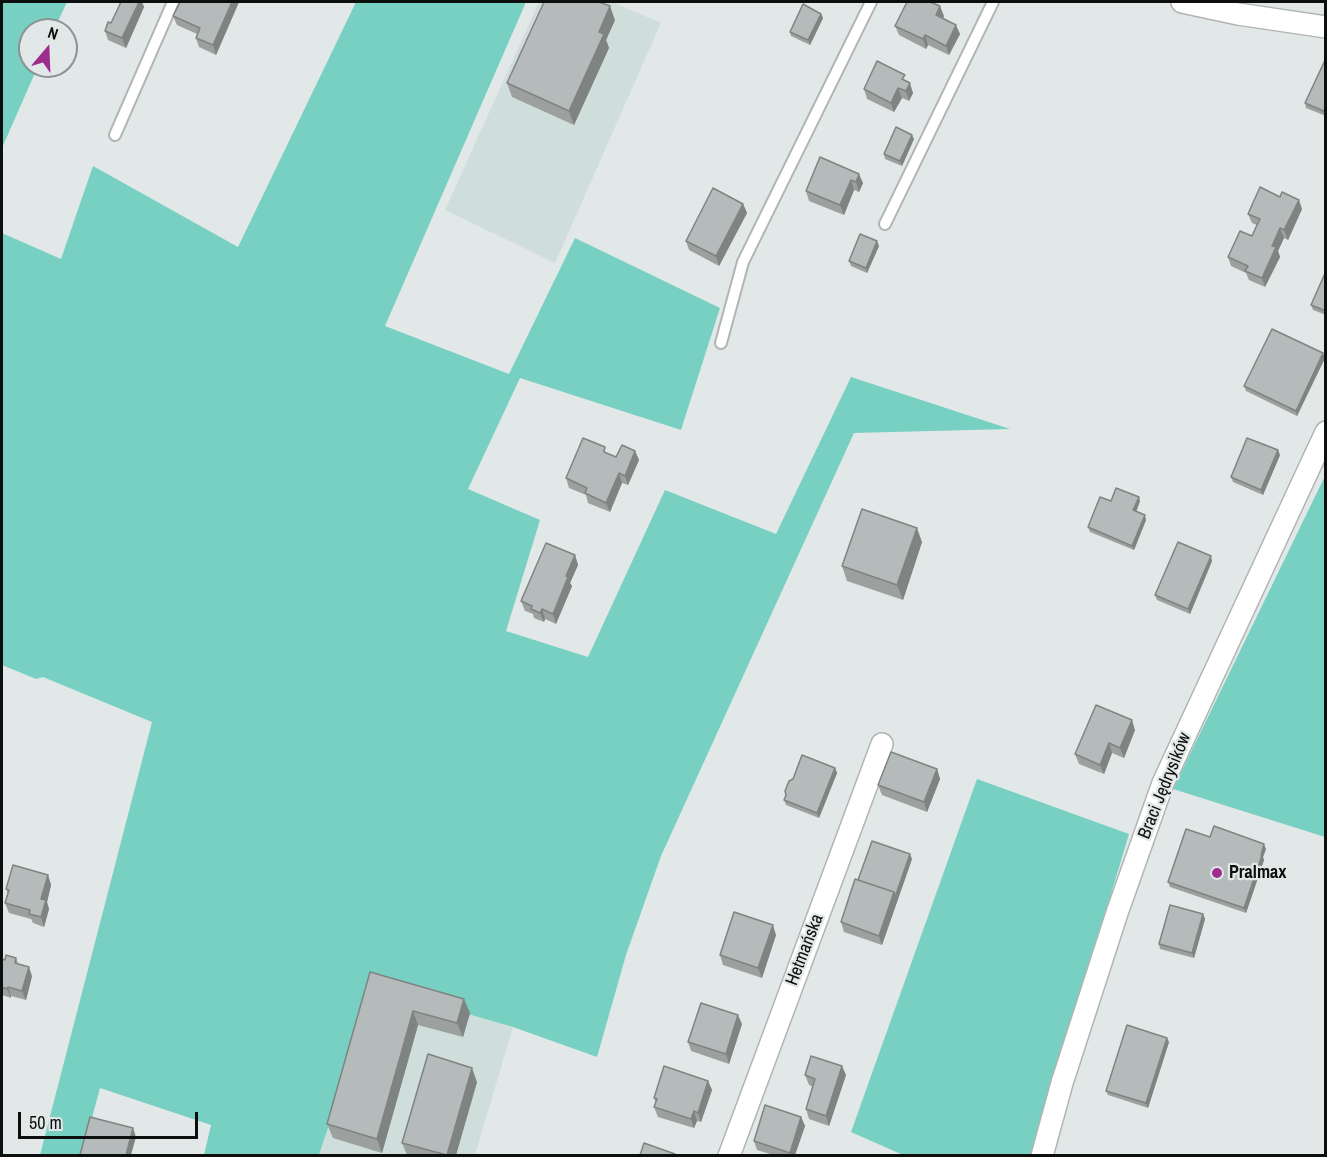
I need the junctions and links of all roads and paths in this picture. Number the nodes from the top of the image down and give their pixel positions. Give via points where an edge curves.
1 (173, 2) edge
2 (871, 2) edge
3 (993, 2) edge
4 (1182, 2) edge
5 (1326, 27) edge
6 (115, 135) dead end
7 (885, 224) dead end
8 (722, 343) dead end
9 (1326, 432) edge
10 (882, 744) dead end
11 (729, 1155) edge
12 (1042, 1155) edge

1 - 6 lane
2 - 8 lane via 743,262
3 - 7 lane
4 - 5 street
9 - 12 street, Braci Jędrysików via 1163,783 1117,913
10 - 11 street, Hetmańska

